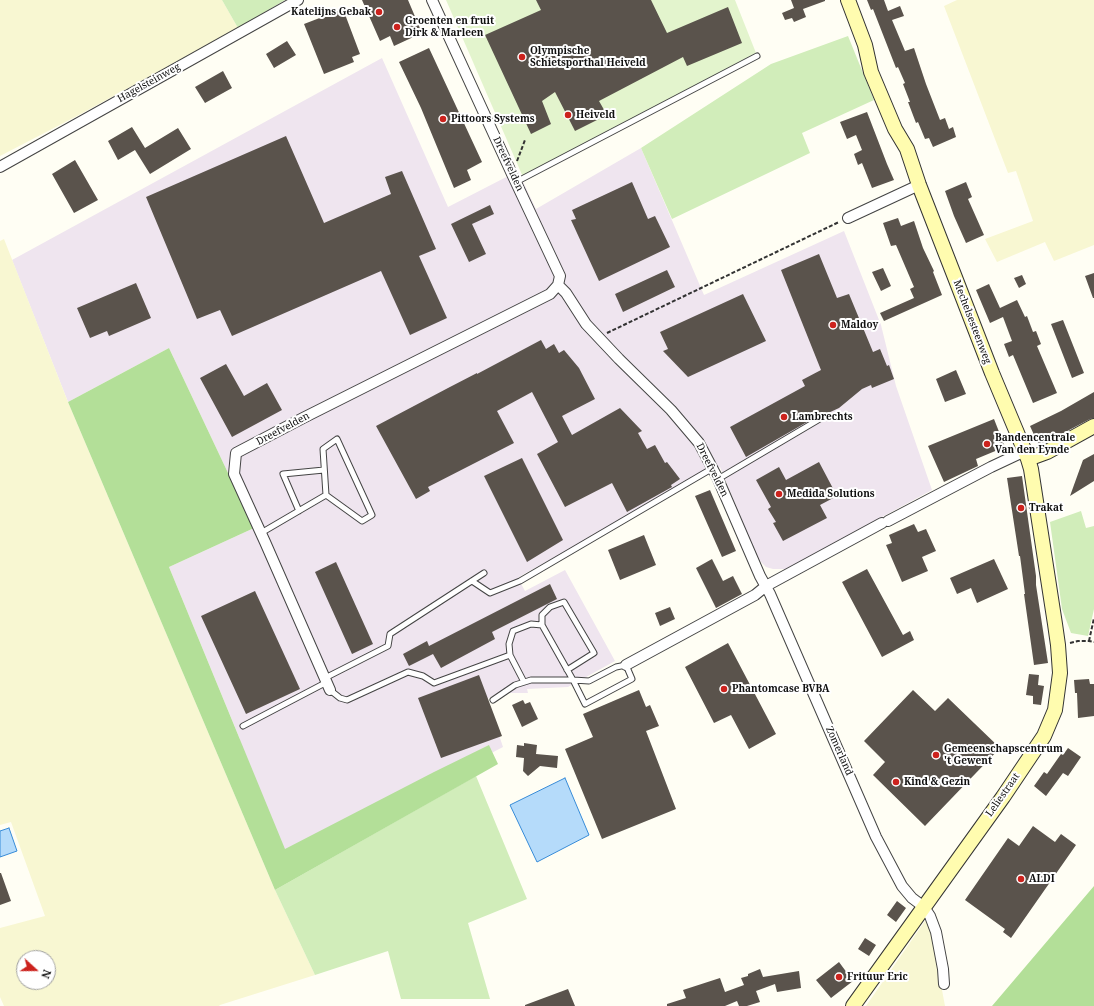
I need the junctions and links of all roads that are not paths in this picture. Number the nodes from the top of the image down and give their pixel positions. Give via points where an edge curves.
1 (298, 0) edge
2 (432, 0) edge
3 (848, 0) edge
4 (757, 56) dead end
5 (0, 167) edge
6 (514, 178) junction
7 (919, 185) junction
8 (848, 218) road end
9 (558, 285) junction
10 (823, 417) dead end
11 (1094, 426) edge
12 (1026, 455) junction
13 (713, 468) junction
14 (324, 470) junction
15 (718, 479) junction
16 (326, 495) junction
17 (299, 511) junction
18 (262, 533) junction
19 (484, 573) dead end
20 (472, 581) junction
21 (766, 586) junction
22 (542, 625) junction
23 (510, 655) junction
24 (626, 665) junction
25 (567, 670) junction
26 (573, 680) junction
27 (524, 682) junction
28 (328, 683) junction
29 (493, 700) dead end
30 (243, 726) dead end
31 (924, 907) junction
32 (944, 984) dead end
33 (853, 1006) edge

1 - 5 street, Hagelsteinweg
2 - 6 street, Dreefvelden
3 - 7 street, Mechelsesteenweg via 866,45 871,72 906,149
4 - 6 lane
6 - 9 street, Dreefvelden via 560,276
7 - 8 street
7 - 12 street, Mechelsesteenweg
9 - 13 street, Dreefvelden via 586,324 687,427
9 - 18 street, Dreefvelden via 550,294 236,453 234,474
10 - 15 lane
11 - 12 street via 1047,452
12 - 21 street via 991,467
12 - 31 street, Leliestraat via 1031,469 1058,645 1060,673 1055,710 1044,736
13 - 15 street, Dreefvelden
13 - 20 lane via 520,581 490,592
14 - 16 lane
14 - 16 lane via 322,448 337,439 372,515 362,521
14 - 17 lane via 284,474
15 - 21 street, Dreefvelden
16 - 17 lane
17 - 18 lane
18 - 28 street, Dreefvelden
19 - 20 lane
20 - 28 lane via 390,634 388,646
21 - 24 street via 755,595
21 - 31 street, Zomerland via 876,837 902,886
22 - 23 lane via 531,624 513,631 509,644
22 - 25 lane
22 - 25 lane via 542,615 550,607 564,602 594,653
23 - 27 lane
23 - 28 lane via 434,683 423,676 408,672 347,700 340,698
24 - 26 lane via 589,681
24 - 26 lane via 632,679 585,704
25 - 26 lane
26 - 27 lane
27 - 29 lane
28 - 30 lane
31 - 32 street via 936,932
31 - 33 street, Leliestraat

